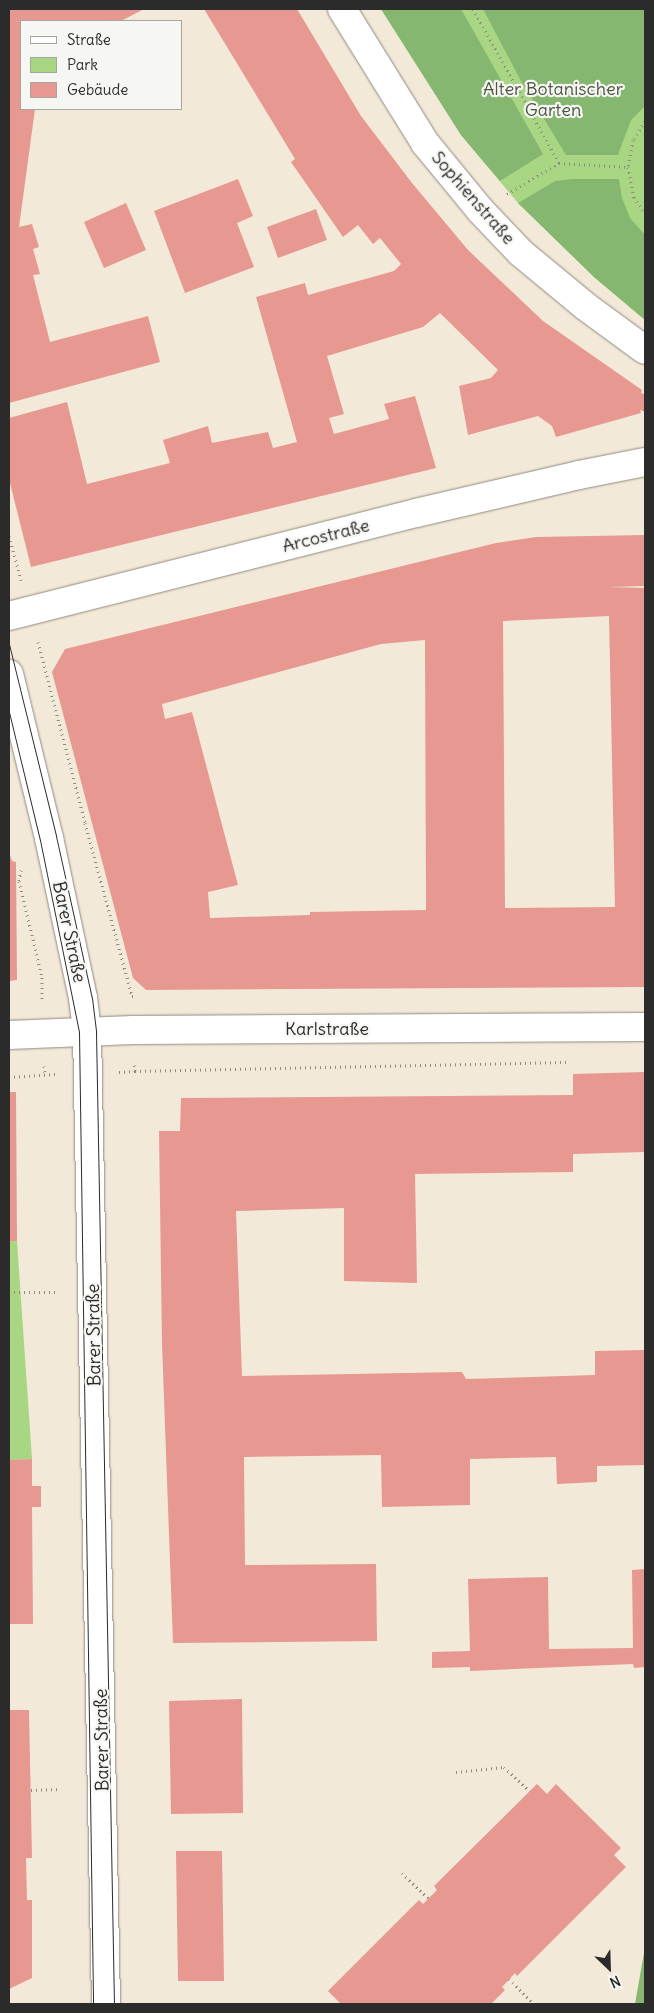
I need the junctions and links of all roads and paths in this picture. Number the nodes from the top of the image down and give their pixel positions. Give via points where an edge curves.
1 (342, 9) edge
2 (473, 9) edge
3 (645, 121) edge
4 (559, 163) junction
5 (628, 167) junction
6 (480, 210) junction
7 (645, 214) edge
8 (645, 350) edge
9 (645, 462) edge
10 (9, 536) edge
11 (19, 613) edge
12 (9, 674) edge
13 (22, 865) dead end
14 (18, 881) junction
15 (24, 882) dead end
16 (132, 996) dead end
17 (42, 999) dead end
18 (645, 1027) edge
19 (87, 1032) junction
20 (9, 1035) edge
21 (567, 1062) dead end
22 (135, 1071) dead end
23 (45, 1074) dead end
24 (9, 1076) edge
25 (9, 1292) edge
26 (55, 1292) dead end
27 (456, 1772) dead end
28 (61, 1788) dead end
29 (31, 1790) dead end
30 (530, 1791) dead end
31 (402, 1873) dead end
32 (428, 1899) dead end
33 (509, 1979) dead end
34 (106, 2004) edge
35 (534, 2004) edge

1 - 6 street, Sophienstraße via 425,143
2 - 4 path
3 - 5 path via 633,140
4 - 5 path
4 - 6 path
5 - 7 path via 634,197
6 - 8 street, Sophienstraße via 521,253
9 - 11 street, Arcostraße via 416,513
10 - 11 path
11 - 16 path
12 - 19 street, Barer Straße via 49,838 83,998
13 - 14 path
14 - 15 path
14 - 17 path via 42,977
18 - 19 street, Karlstraße
19 - 20 street, Karlstraße
19 - 34 street, Barer Straße
21 - 22 path
23 - 24 path
25 - 26 path
27 - 30 path via 504,1768
28 - 29 path
31 - 32 path
33 - 35 path

